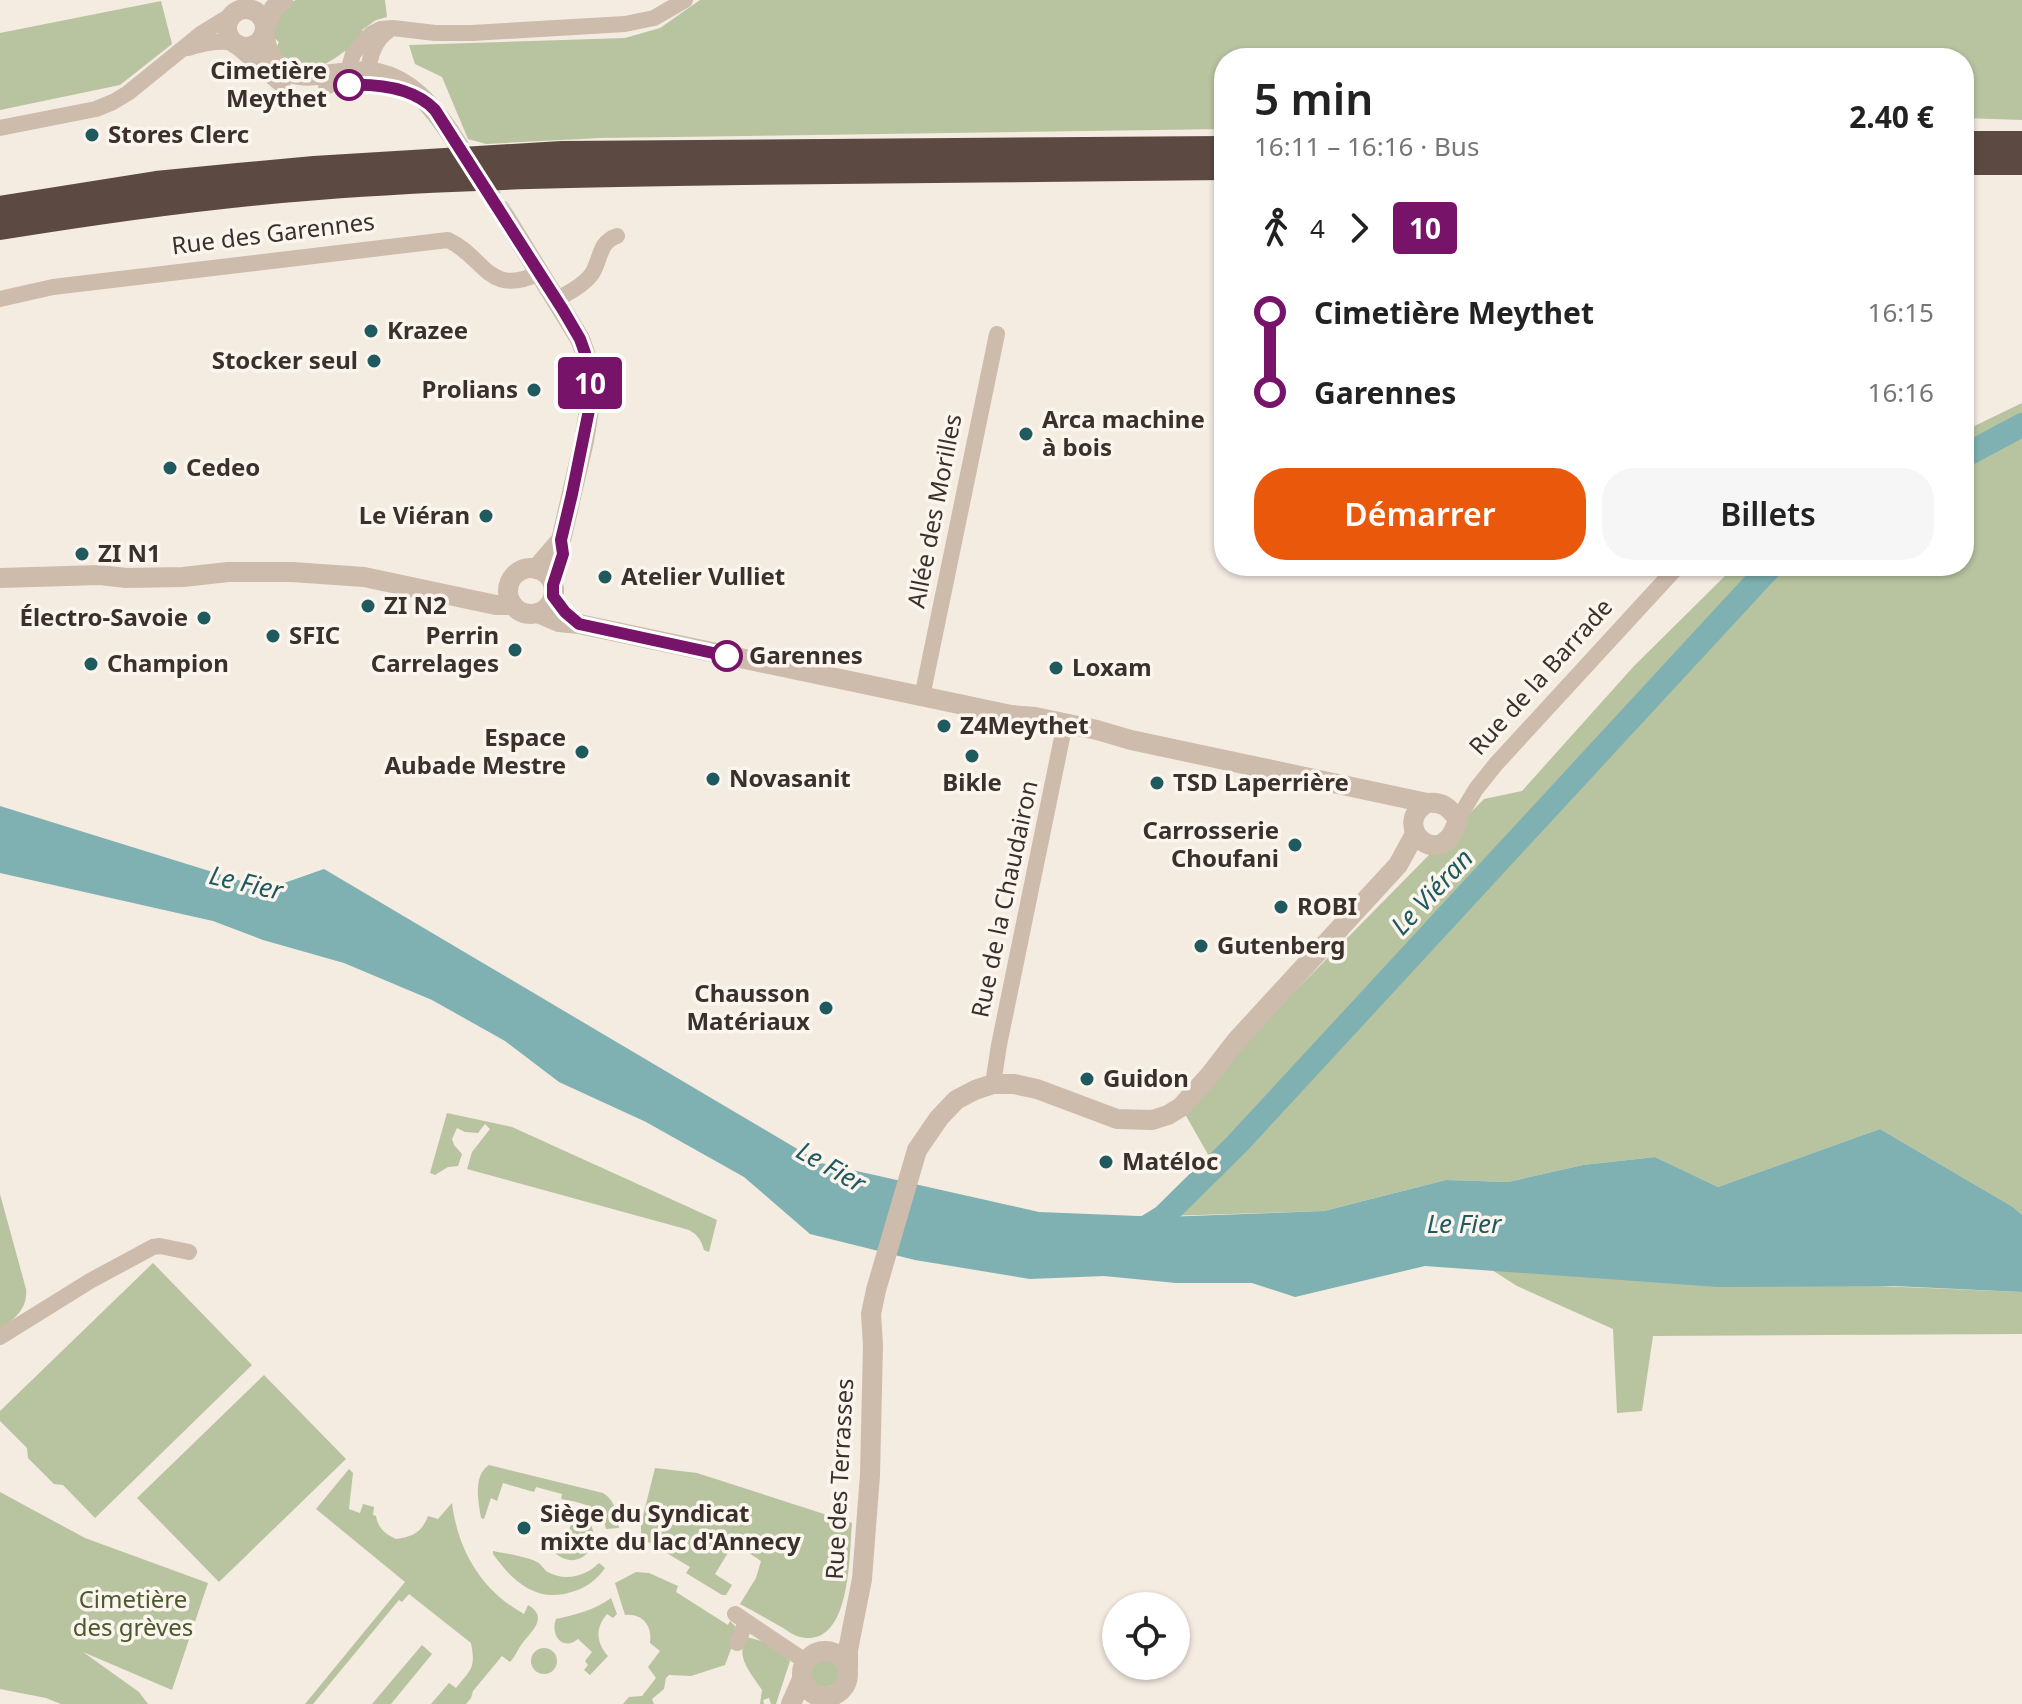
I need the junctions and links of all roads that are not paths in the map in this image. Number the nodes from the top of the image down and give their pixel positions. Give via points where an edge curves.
1 (264, 0) edge
2 (283, 0) edge
3 (685, 0) edge
4 (239, 11) junction
5 (264, 30) junction
6 (236, 44) junction
7 (183, 49) junction
8 (358, 72) junction
9 (326, 87) junction
10 (425, 99) junction
11 (0, 128) edge
12 (449, 131) tunnel mouth
13 (1974, 143) edge
14 (2022, 143) edge
15 (1214, 148) edge
16 (1974, 163) edge
17 (2022, 163) edge
18 (1214, 168) edge
19 (0, 208) edge
20 (505, 217) tunnel mouth
21 (0, 228) edge
22 (617, 236) dead end
23 (539, 273) junction
24 (0, 299) edge
25 (557, 299) junction
26 (997, 334) dead end
27 (561, 540) junction
28 (536, 569) junction
29 (1669, 576) edge
30 (0, 578) edge
31 (553, 590) junction
32 (511, 595) junction
33 (538, 613) junction
34 (579, 624) junction
35 (922, 697) junction
36 (1065, 723) junction
37 (1476, 789) junction
38 (1390, 795) junction
39 (1435, 803) junction
40 (1458, 819) junction
41 (1420, 833) junction
42 (993, 1084) junction
43 (189, 1252) dead end
44 (0, 1337) edge
45 (854, 1615) junction
46 (737, 1643) dead end
47 (809, 1664) junction
48 (848, 1667) junction
49 (822, 1700) edge
50 (791, 1704) edge

1 - 4 street
2 - 5 street via 269,14
3 - 8 street via 654,18 625,24 472,33 393,28 383,34
4 - 5 street via 259,14
4 - 6 street via 227,26
4 - 7 street
5 - 6 street via 251,46
5 - 8 street via 272,58 287,72 310,77
6 - 7 street via 221,41
6 - 9 street via 292,88
7 - 11 street via 104,106
8 - 9 street via 356,78
8 - 10 street via 396,79
9 - 10 street via 386,87
10 - 12 street
13 - 14 highway
15 - 19 highway via 562,153 156,183
16 - 17 highway
18 - 21 highway via 455,180 236,195
20 - 23 street
22 - 25 street via 604,244 592,273
23 - 24 street, Rue des Garennes via 523,279 497,278 448,240 53,287
23 - 25 street
25 - 27 street via 580,339 590,382 584,441
26 - 35 street, Allée des Morilles
27 - 28 street
27 - 31 street via 563,554
28 - 31 street via 547,575
28 - 32 street via 519,572
29 - 37 street, Rue de la Barrade
30 - 32 street via 292,572 364,577 476,601
31 - 33 street via 548,607
31 - 34 street
32 - 33 street via 517,609
33 - 34 street
34 - 35 street
35 - 36 street
36 - 38 street
36 - 42 street, Rue de la Chaudairon
37 - 39 street, Rue de la Barrade
37 - 40 street, Rue de la Barrade
38 - 39 street
38 - 41 street
39 - 40 street via 1449,807
39 - 41 street via 1420,807
40 - 41 street via 1447,842
41 - 42 street via 1398,865 1181,1107 1168,1115 1117,1119 1037,1089
42 - 45 street, Rue des Terrasses via 956,1100 939,1118 916,1175 882,1292 873,1345 862,1579
43 - 44 street via 153,1247
45 - 47 street, Rue des Terrasses
45 - 48 street, Rue des Terrasses
46 - 47 street via 740,1618
47 - 48 street via 829,1651
47 - 49 street via 806,1687
47 - 50 street, Rue des Terrasses
48 - 49 street via 845,1687

